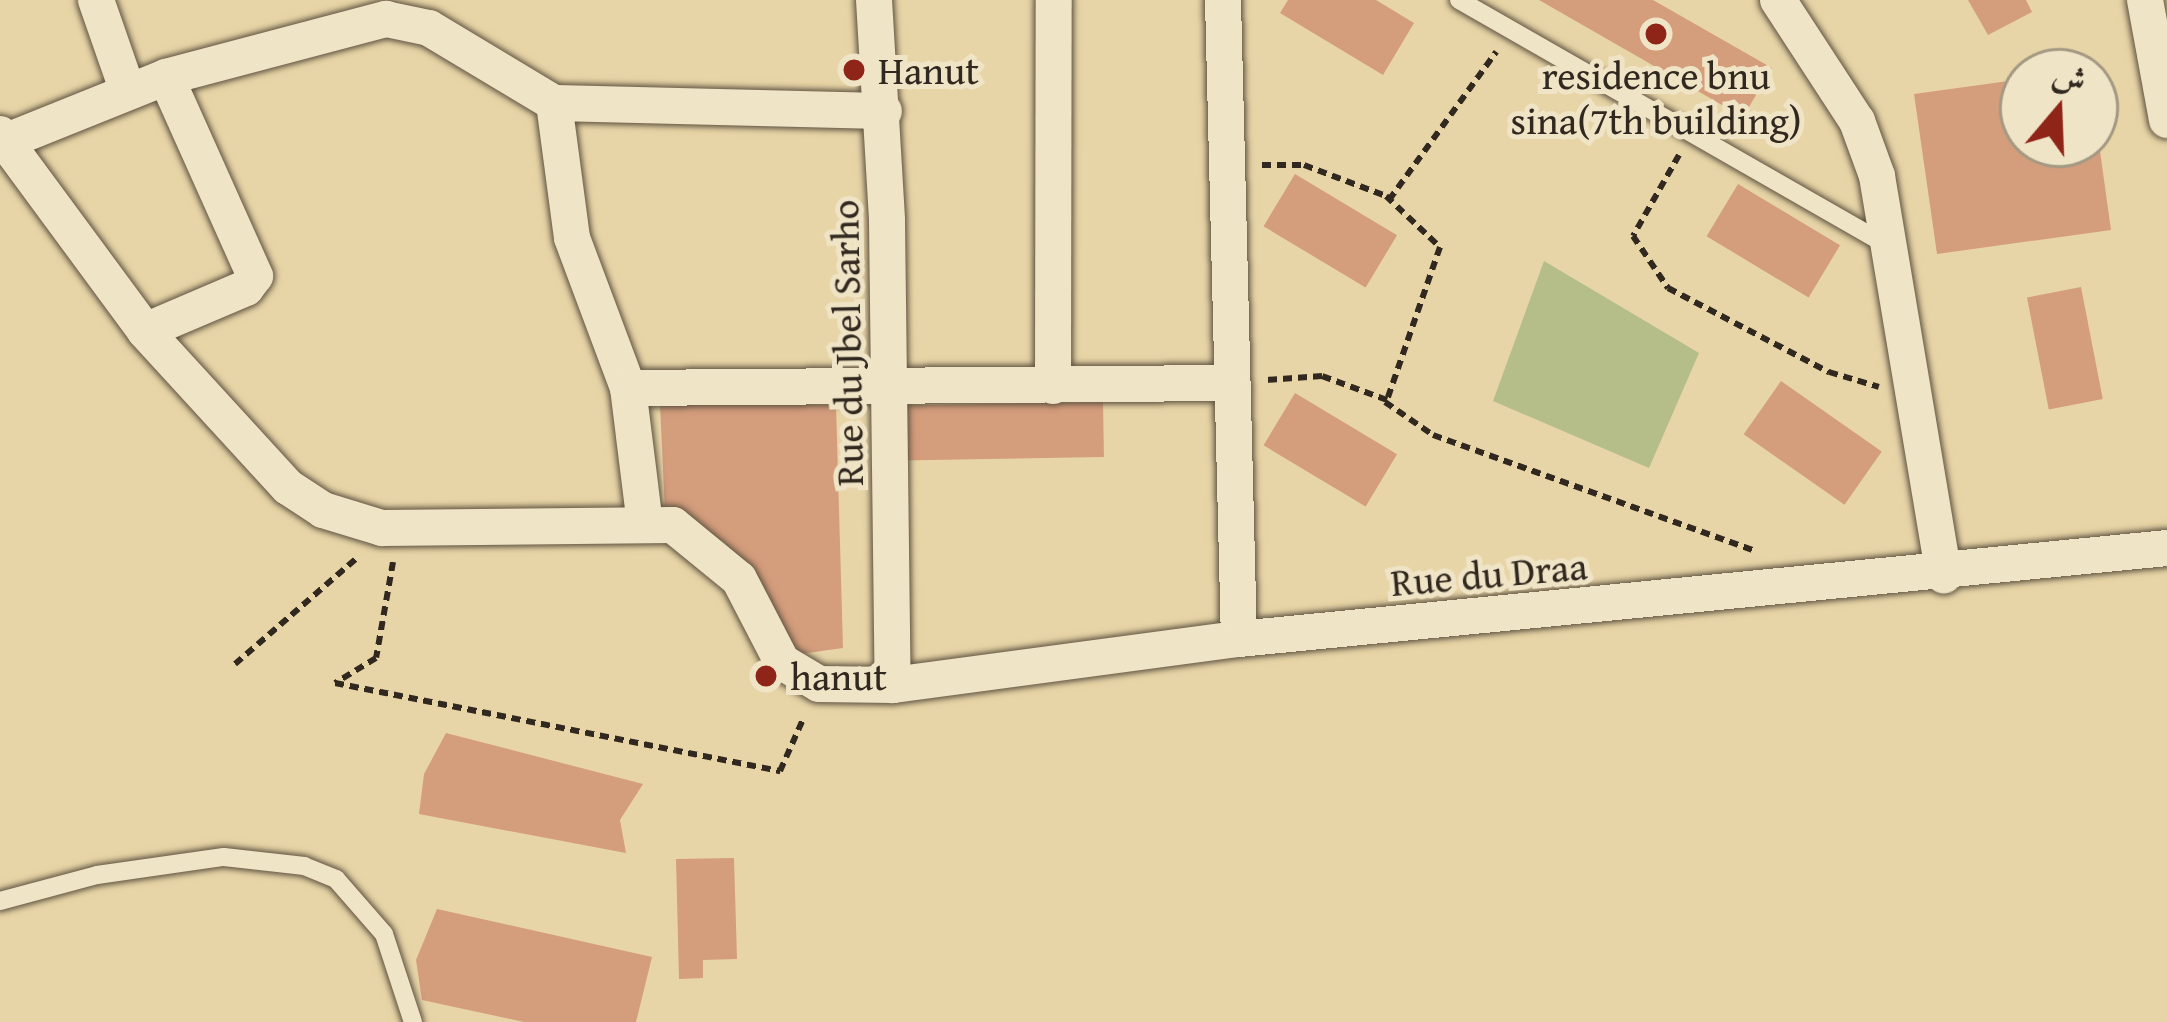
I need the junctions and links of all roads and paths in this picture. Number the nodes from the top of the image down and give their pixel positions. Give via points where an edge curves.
1 (95, 0) edge
2 (874, 0) edge
3 (1054, 0) edge
4 (1223, 0) edge
5 (1459, 0) edge
6 (1778, 0) edge
7 (2145, 0) edge
8 (425, 14) edge
9 (1512, 30) junction
10 (166, 77) junction
11 (128, 92) junction
12 (554, 103) junction
13 (884, 111) junction
14 (2167, 120) edge
15 (1692, 133) junction
16 (3, 138) edge
17 (1225, 165) junction
18 (1390, 200) junction
19 (1889, 246) junction
20 (146, 331) junction
21 (1227, 382) junction
22 (1053, 386) junction
23 (891, 387) junction
24 (628, 388) junction
25 (1378, 397) junction
26 (1916, 398) junction
27 (645, 524) junction
28 (394, 529) junction
29 (2167, 548) edge
30 (1768, 555) dead end
31 (1944, 575) junction
32 (1239, 639) junction
33 (236, 664) dead end
34 (818, 684) junction
35 (893, 685) junction
36 (0, 901) edge
37 (413, 1022) edge

1 - 11 street
2 - 13 street, Rue du Jbel Sarho
3 - 22 street
4 - 17 street
5 - 9 lane
6 - 19 street via 1857,121
7 - 14 street
8 - 10 street via 350,24
8 - 12 street
9 - 15 lane
9 - 18 path
10 - 11 street
10 - 20 street via 255,276 246,289
11 - 16 street
12 - 13 street
12 - 24 street via 572,238
13 - 23 street, Rue du Jbel Sarho
15 - 19 lane
15 - 26 path via 1633,236 1668,288 1829,371
16 - 20 street
17 - 18 path via 1304,165
17 - 21 street
18 - 25 path via 1440,247 1387,400
19 - 26 street
20 - 28 street via 288,487 322,511
21 - 22 street
21 - 25 path via 1322,376
21 - 32 street
22 - 23 street
23 - 24 street
23 - 35 street, Rue du Jbel Sarho
24 - 27 street
25 - 30 path via 1433,435
26 - 31 street
27 - 28 street
27 - 34 street via 673,526 711,551 739,580 770,648
28 - 33 path
28 - 34 path via 392,599 376,658 335,683 780,771
29 - 31 street, Rue du Draa
31 - 32 street, Rue du Draa
32 - 35 street, Rue du Draa
34 - 35 street, Rue du Draa
36 - 37 lane via 98,875 224,857 304,866 336,879 384,934

